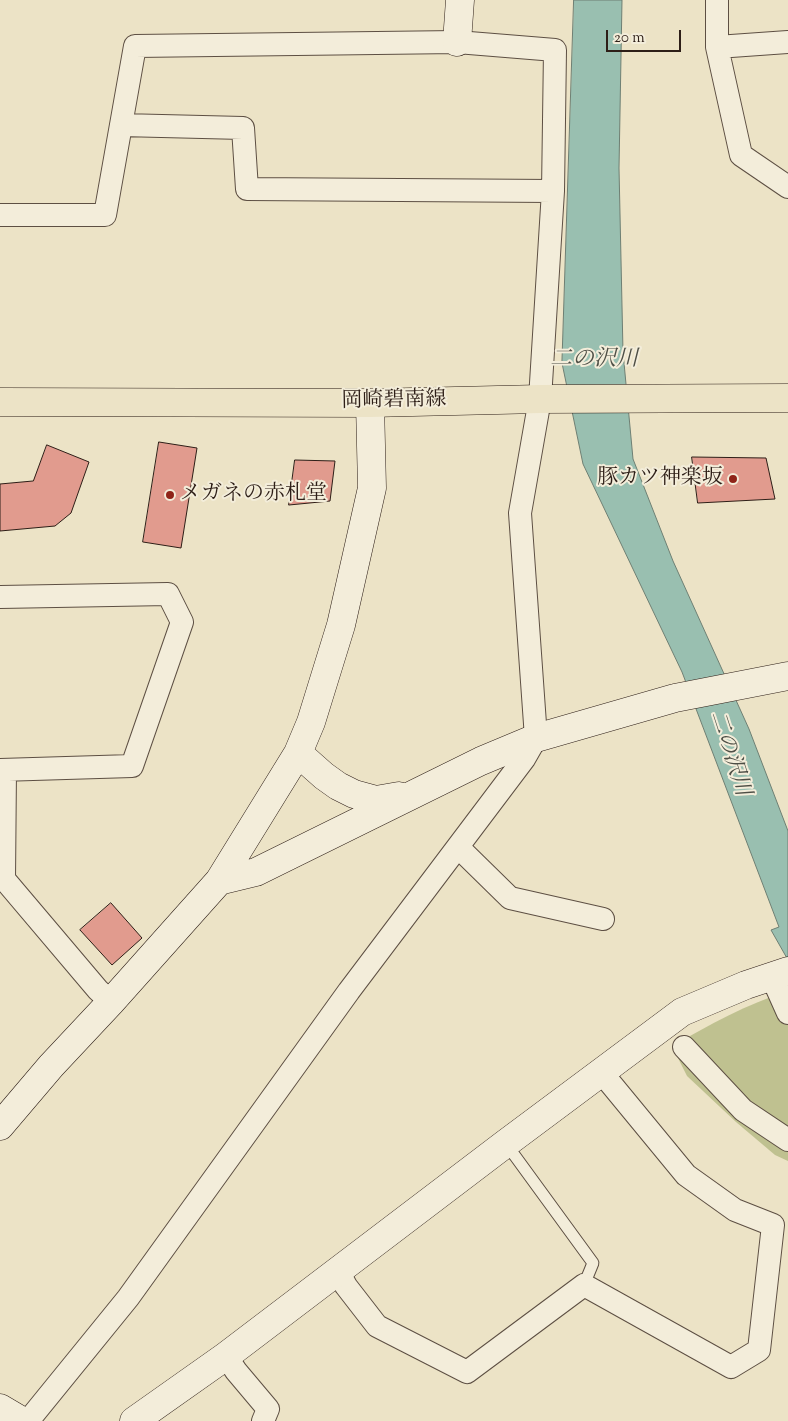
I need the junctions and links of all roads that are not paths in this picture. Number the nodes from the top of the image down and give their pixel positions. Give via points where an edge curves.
1 (460, 0) edge
2 (717, 0) edge
3 (457, 42) junction
4 (788, 42) edge
5 (717, 47) junction
6 (121, 125) junction
7 (788, 187) edge
8 (553, 192) junction
9 (0, 215) edge
10 (788, 398) edge
11 (540, 399) junction
12 (0, 402) edge
13 (370, 403) junction
14 (0, 597) edge
15 (788, 676) edge
16 (536, 738) junction
17 (298, 753) junction
18 (3, 770) edge
19 (413, 794) junction
20 (458, 847) junction
21 (219, 881) junction
22 (603, 919) dead end
23 (779, 973) edge
24 (111, 1002) junction
25 (788, 1012) edge
26 (684, 1046) dead end
27 (602, 1072) junction
28 (0, 1126) edge
29 (788, 1140) edge
30 (505, 1144) junction
31 (338, 1272) junction
32 (584, 1285) junction
33 (226, 1356) junction
34 (0, 1408) edge
35 (22, 1421) edge
36 (28, 1421) edge
37 (134, 1421) edge
38 (263, 1421) edge

1 - 3 street
2 - 5 street
3 - 6 street via 135,46
3 - 8 street via 555,50
4 - 5 street
5 - 7 street via 741,155
6 - 8 street via 243,128 247,189
6 - 9 street via 104,215
8 - 11 street
10 - 11 main road, 岡崎碧南線
11 - 13 main road, 岡崎碧南線
11 - 16 street via 520,513
12 - 13 main road, 岡崎碧南線
13 - 17 street via 372,488 341,625
14 - 18 street via 168,594 182,622 132,766
15 - 16 street via 675,698
16 - 19 street
16 - 20 street
17 - 19 street via 324,776 354,794 376,800
17 - 21 street
18 - 24 street via 4,879
19 - 21 street via 256,872
20 - 22 street via 510,898
20 - 36 street via 349,991 128,1298
21 - 24 street
23 - 25 street
23 - 27 street via 682,1012
24 - 28 street
26 - 29 street via 743,1110
27 - 30 street
27 - 32 street via 686,1175 735,1210 773,1225 759,1350 731,1367
30 - 31 street
30 - 32 lane via 593,1263
31 - 32 street via 376,1326 467,1372
31 - 33 street
33 - 37 street
33 - 38 street via 268,1409
34 - 35 street

